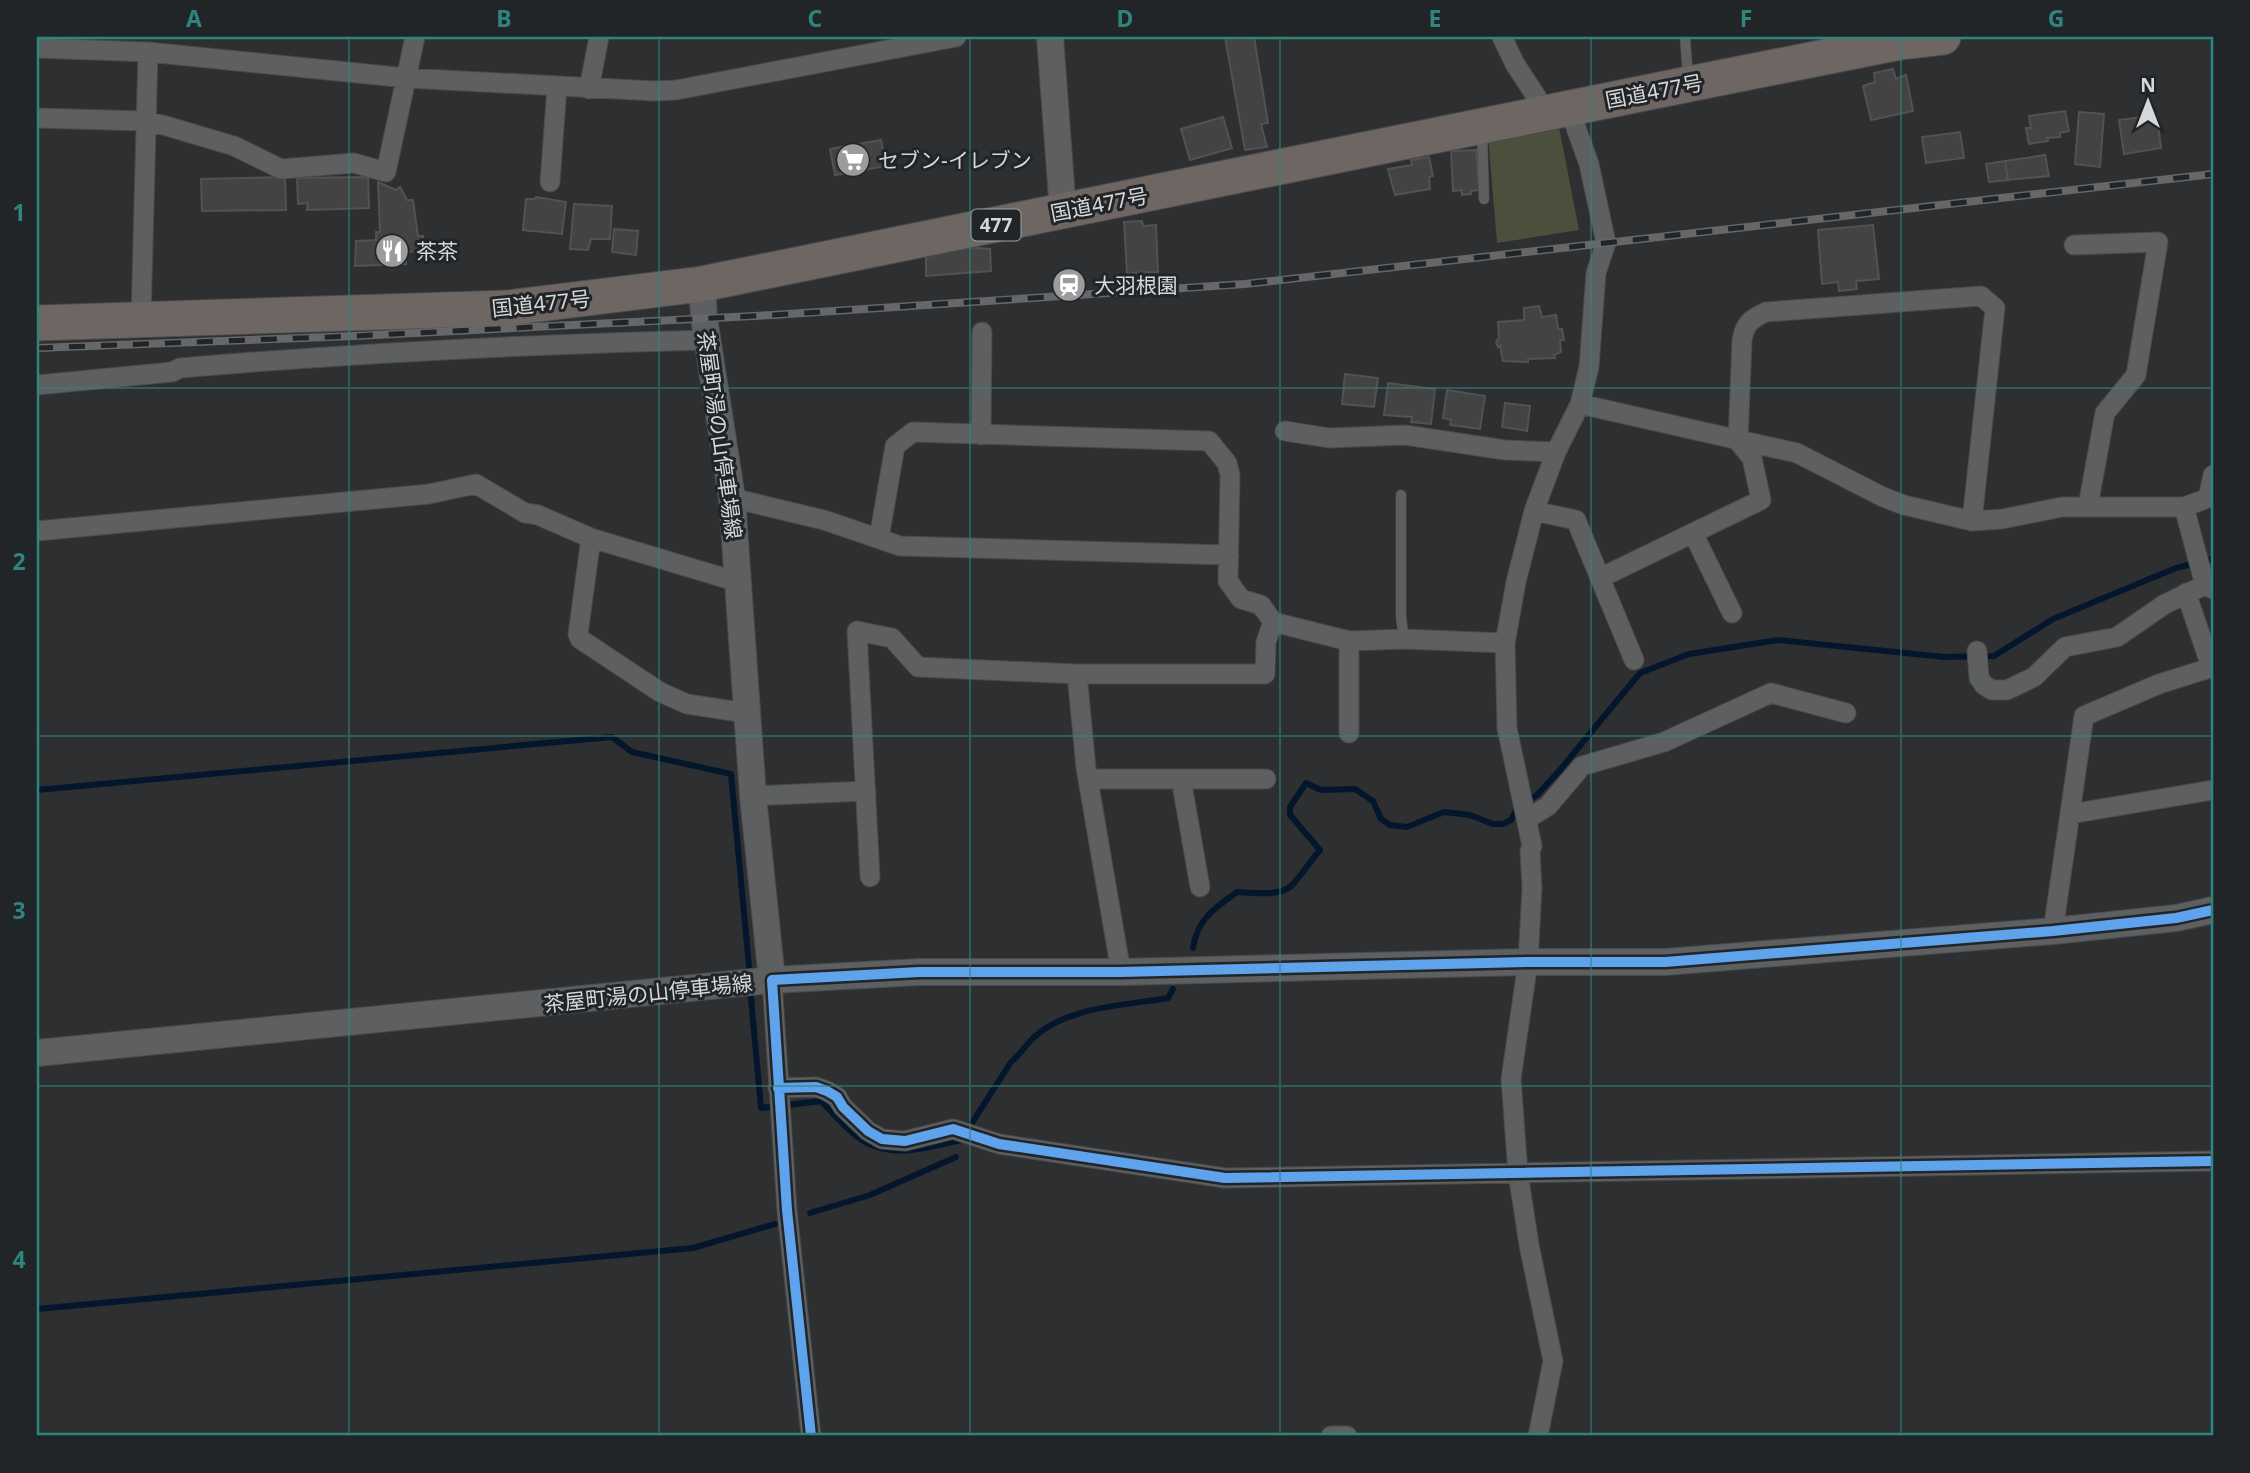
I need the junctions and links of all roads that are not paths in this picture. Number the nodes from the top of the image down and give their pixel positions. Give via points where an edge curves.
1 (415, 37) edge
2 (599, 37) edge
3 (957, 37) edge
4 (1050, 37) edge
5 (1502, 37) edge
6 (1685, 37) edge
7 (1943, 37) edge
8 (37, 48) edge
9 (148, 52) junction
10 (407, 78) junction
11 (1689, 84) junction
12 (557, 87) junction
13 (589, 89) junction
14 (1558, 111) junction
15 (37, 118) edge
16 (144, 121) junction
17 (1482, 127) junction
18 (550, 182) dead end
19 (1485, 199) dead end
20 (1063, 212) junction
21 (2074, 245) dead end
22 (702, 284) junction
23 (141, 320) junction
24 (37, 323) edge
25 (982, 332) dead end
26 (708, 340) junction
27 (37, 385) edge
28 (1580, 404) junction
29 (1285, 432) dead end
30 (981, 435) junction
31 (1738, 440) junction
32 (1556, 452) junction
33 (2213, 475) edge
34 (1401, 495) dead end
35 (2211, 497) edge
36 (732, 498) junction
37 (2088, 506) junction
38 (2183, 507) junction
39 (1534, 510) junction
40 (1972, 521) junction
41 (37, 531) edge
42 (1693, 533) junction
43 (591, 538) junction
44 (878, 538) junction
45 (1228, 555) junction
46 (1600, 578) junction
47 (738, 582) junction
48 (2207, 583) edge
49 (2186, 593) junction
50 (1732, 613) dead end
51 (1273, 622) junction
52 (1404, 639) junction
53 (1349, 641) junction
54 (1505, 643) junction
55 (1978, 659) dead end
56 (1633, 660) dead end
57 (2212, 666) edge
58 (1077, 674) junction
59 (746, 713) junction
60 (1846, 713) dead end
61 (1349, 733) dead end
62 (1087, 779) junction
63 (1181, 779) junction
64 (1266, 779) dead end
65 (2213, 790) edge
66 (866, 791) junction
67 (753, 796) junction
68 (2070, 814) junction
69 (1527, 816) junction
70 (870, 877) dead end
71 (1200, 887) dead end
72 (2213, 910) edge
73 (2053, 931) junction
74 (1528, 962) junction
75 (1121, 972) junction
76 (768, 981) junction
77 (37, 1053) edge
78 (778, 1090) junction
79 (2213, 1161) edge
80 (1518, 1173) junction
81 (811, 1436) edge
82 (1331, 1436) edge
83 (1347, 1436) edge
84 (1538, 1436) edge

1 - 10 street
2 - 13 street
3 - 13 street via 676,90
4 - 20 street
5 - 14 street via 1516,64
6 - 11 lane
7 - 11 highway, 国道477号 / 477
8 - 9 street
9 - 10 street
9 - 16 street
10 - 12 street
10 - 16 street via 386,172 354,163 281,170 234,146
11 - 14 highway, 国道477号 / 477
12 - 13 street
12 - 18 street
14 - 17 highway, 国道477号 / 477
14 - 28 street via 1589,164 1606,243 1596,273 1589,367
15 - 16 street
16 - 23 street
17 - 19 lane
17 - 20 highway, 国道477号 / 477
20 - 22 highway, 国道477号 / 477
21 - 37 street via 2158,242 2136,375 2105,413
22 - 23 highway, 国道477号 / 477 via 507,308
22 - 26 street, 茶屋町湯の山停車場線
23 - 24 highway, 国道477号 / 477
25 - 30 street
26 - 27 street via 351,354
26 - 36 street, 茶屋町湯の山停車場線
28 - 31 street
28 - 32 street
29 - 32 street via 1329,438 1405,435 1505,450
30 - 44 street via 913,432 895,446
30 - 45 street via 1209,440 1227,463 1230,475
31 - 40 street via 1797,453 1894,501
31 - 40 street via 1742,340 1750,320 1766,312 1791,309 1982,296 1995,308
31 - 42 street via 1752,458 1761,500
32 - 39 street
33 - 35 street
34 - 52 lane
35 - 38 street
36 - 44 street
36 - 47 street, 茶屋町湯の山停車場線
37 - 38 street
37 - 40 street
38 - 48 street
39 - 46 street via 1576,520
39 - 54 street
41 - 43 street via 429,494 477,484 525,513
42 - 46 street
42 - 50 street
43 - 47 street
43 - 59 street via 580,639 660,692 687,704
44 - 45 street via 900,546
45 - 51 street via 1228,581 1241,599 1261,605
46 - 56 street
47 - 59 street, 茶屋町湯の山停車場線
48 - 49 street
49 - 55 street via 2117,637 2065,647 2034,677 2007,690 1984,685
49 - 57 street
51 - 53 street
51 - 58 street via 1266,642 1265,674
52 - 53 street
52 - 54 street
53 - 61 street
54 - 69 street via 1507,728
57 - 68 street via 2084,716
58 - 62 street
58 - 66 street via 918,667 892,638 857,631
59 - 67 street, 茶屋町湯の山停車場線
60 - 69 street via 1770,694 1664,741 1583,766 1548,806
62 - 63 street
62 - 75 street
63 - 64 street
63 - 71 street
65 - 68 street
66 - 67 street
66 - 70 street
67 - 76 street, 茶屋町湯の山停車場線
68 - 73 street
69 - 74 street via 1532,846
72 - 73 street
73 - 74 street via 1665,962
74 - 75 street
74 - 80 street via 1511,1079
75 - 76 street via 919,972
76 - 77 street, 茶屋町湯の山停車場線
76 - 78 street
78 - 80 street via 816,1087 827,1091 882,1139 905,1141 953,1129 999,1144 1225,1178
78 - 81 street
79 - 80 street
80 - 84 street via 1553,1361
82 - 83 street

